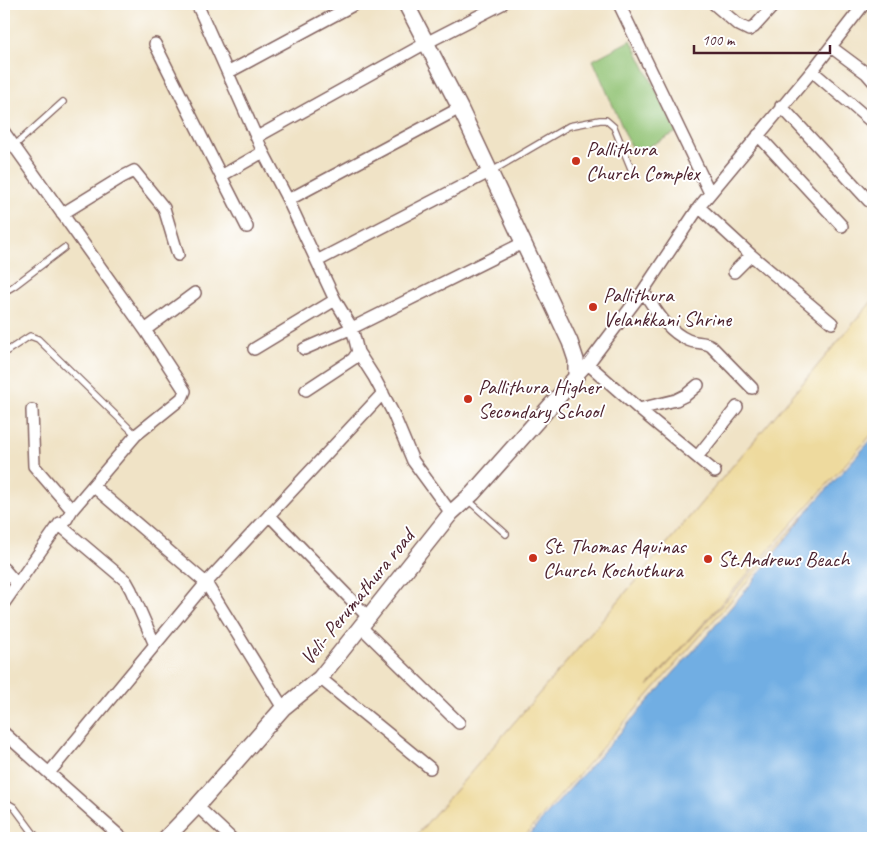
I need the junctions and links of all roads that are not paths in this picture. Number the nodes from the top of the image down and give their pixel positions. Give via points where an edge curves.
1 (197, 4) edge
2 (355, 4) edge
3 (406, 4) edge
4 (502, 4) edge
5 (619, 4) edge
6 (714, 4) edge
7 (775, 4) edge
8 (864, 4) edge
9 (426, 43) junction
10 (155, 44) dead end
11 (831, 47) junction
12 (812, 71) junction
13 (228, 72) junction
14 (873, 81) edge
15 (63, 102) dead end
16 (781, 106) junction
17 (460, 108) junction
18 (873, 122) edge
19 (4, 132) edge
20 (758, 135) junction
21 (257, 136) junction
22 (14, 146) junction
23 (263, 152) junction
24 (632, 171) dead end
25 (489, 172) junction
26 (221, 176) junction
27 (710, 193) junction
28 (288, 200) junction
29 (869, 201) dead end
30 (699, 207) junction
31 (62, 214) junction
32 (842, 226) dead end
33 (247, 227) dead end
34 (523, 243) junction
35 (64, 248) dead end
36 (178, 255) dead end
37 (751, 256) junction
38 (317, 261) junction
39 (734, 272) dead end
40 (4, 287) edge
41 (643, 291) junction
42 (195, 293) dead end
43 (335, 300) junction
44 (832, 324) dead end
45 (352, 328) junction
46 (146, 330) junction
47 (254, 348) dead end
48 (304, 349) dead end
49 (358, 352) junction
50 (4, 353) edge
51 (588, 364) junction
52 (576, 377) junction
53 (698, 385) dead end
54 (752, 388) dead end
55 (306, 390) dead end
56 (383, 393) junction
57 (737, 407) dead end
58 (639, 409) junction
59 (32, 410) dead end
60 (136, 435) junction
61 (697, 457) junction
62 (715, 472) dead end
63 (93, 486) junction
64 (466, 499) junction
65 (72, 510) junction
66 (451, 513) junction
67 (269, 515) junction
68 (62, 527) junction
69 (506, 534) dead end
70 (4, 569) edge
71 (206, 583) junction
72 (17, 584) junction
73 (4, 603) edge
74 (364, 622) junction
75 (155, 645) junction
76 (320, 678) junction
77 (283, 708) junction
78 (459, 722) dead end
79 (4, 733) edge
80 (430, 768) dead end
81 (49, 773) junction
82 (4, 801) edge
83 (197, 806) junction
84 (37, 838) edge
85 (122, 838) edge
86 (166, 838) edge
87 (231, 838) edge

1 - 13 street
2 - 13 street
3 - 9 main road
4 - 9 street
5 - 27 street
6 - 7 street via 749,30
8 - 11 street
9 - 17 main road
9 - 21 street
10 - 26 street
11 - 12 street
11 - 14 street
12 - 16 street
12 - 18 street
13 - 21 street
15 - 22 lane
16 - 20 street
16 - 29 street
17 - 25 main road
17 - 28 street
19 - 22 street
20 - 27 street
20 - 32 street
21 - 23 street
22 - 31 street
23 - 26 street
23 - 28 street
24 - 25 lane via 614,127 606,120 600,120 569,126
25 - 34 main road
25 - 38 street
26 - 33 street
27 - 30 street
28 - 38 street
30 - 37 street
30 - 41 street
31 - 36 street via 134,171 164,208
31 - 46 street
34 - 45 street
34 - 52 main road via 570,342 576,360
35 - 40 lane via 14,286
37 - 39 street
37 - 44 street
38 - 43 street
41 - 51 street
41 - 54 street via 668,327 687,340 711,346
42 - 46 street
43 - 45 street
43 - 47 street
45 - 48 street
45 - 49 street
46 - 60 street via 184,387 184,395
49 - 55 street
49 - 56 street
50 - 60 lane via 30,336 38,339
51 - 52 street
51 - 58 street
52 - 64 main road, Veli- Perumathura road
53 - 58 street via 676,400
56 - 66 street via 413,461
56 - 67 street
57 - 61 street
58 - 61 street
59 - 65 street via 34,466
60 - 63 street
61 - 62 street
63 - 65 street
63 - 71 street
64 - 66 main road, Veli- Perumathura road
64 - 69 lane
65 - 68 street
66 - 74 main road, Veli- Perumathura road
67 - 71 street
67 - 74 street
68 - 72 street via 60,523
68 - 75 street via 126,581
70 - 72 street
71 - 75 street
71 - 77 street
72 - 73 street
74 - 76 main road, Veli- Perumathura road
74 - 78 street
75 - 81 street
76 - 77 main road, Veli- Perumathura road
76 - 80 street
77 - 83 main road, Veli- Perumathura road
79 - 81 street
81 - 85 street
82 - 84 lane via 14,807
83 - 86 main road, Veli- Perumathura road
83 - 87 street

